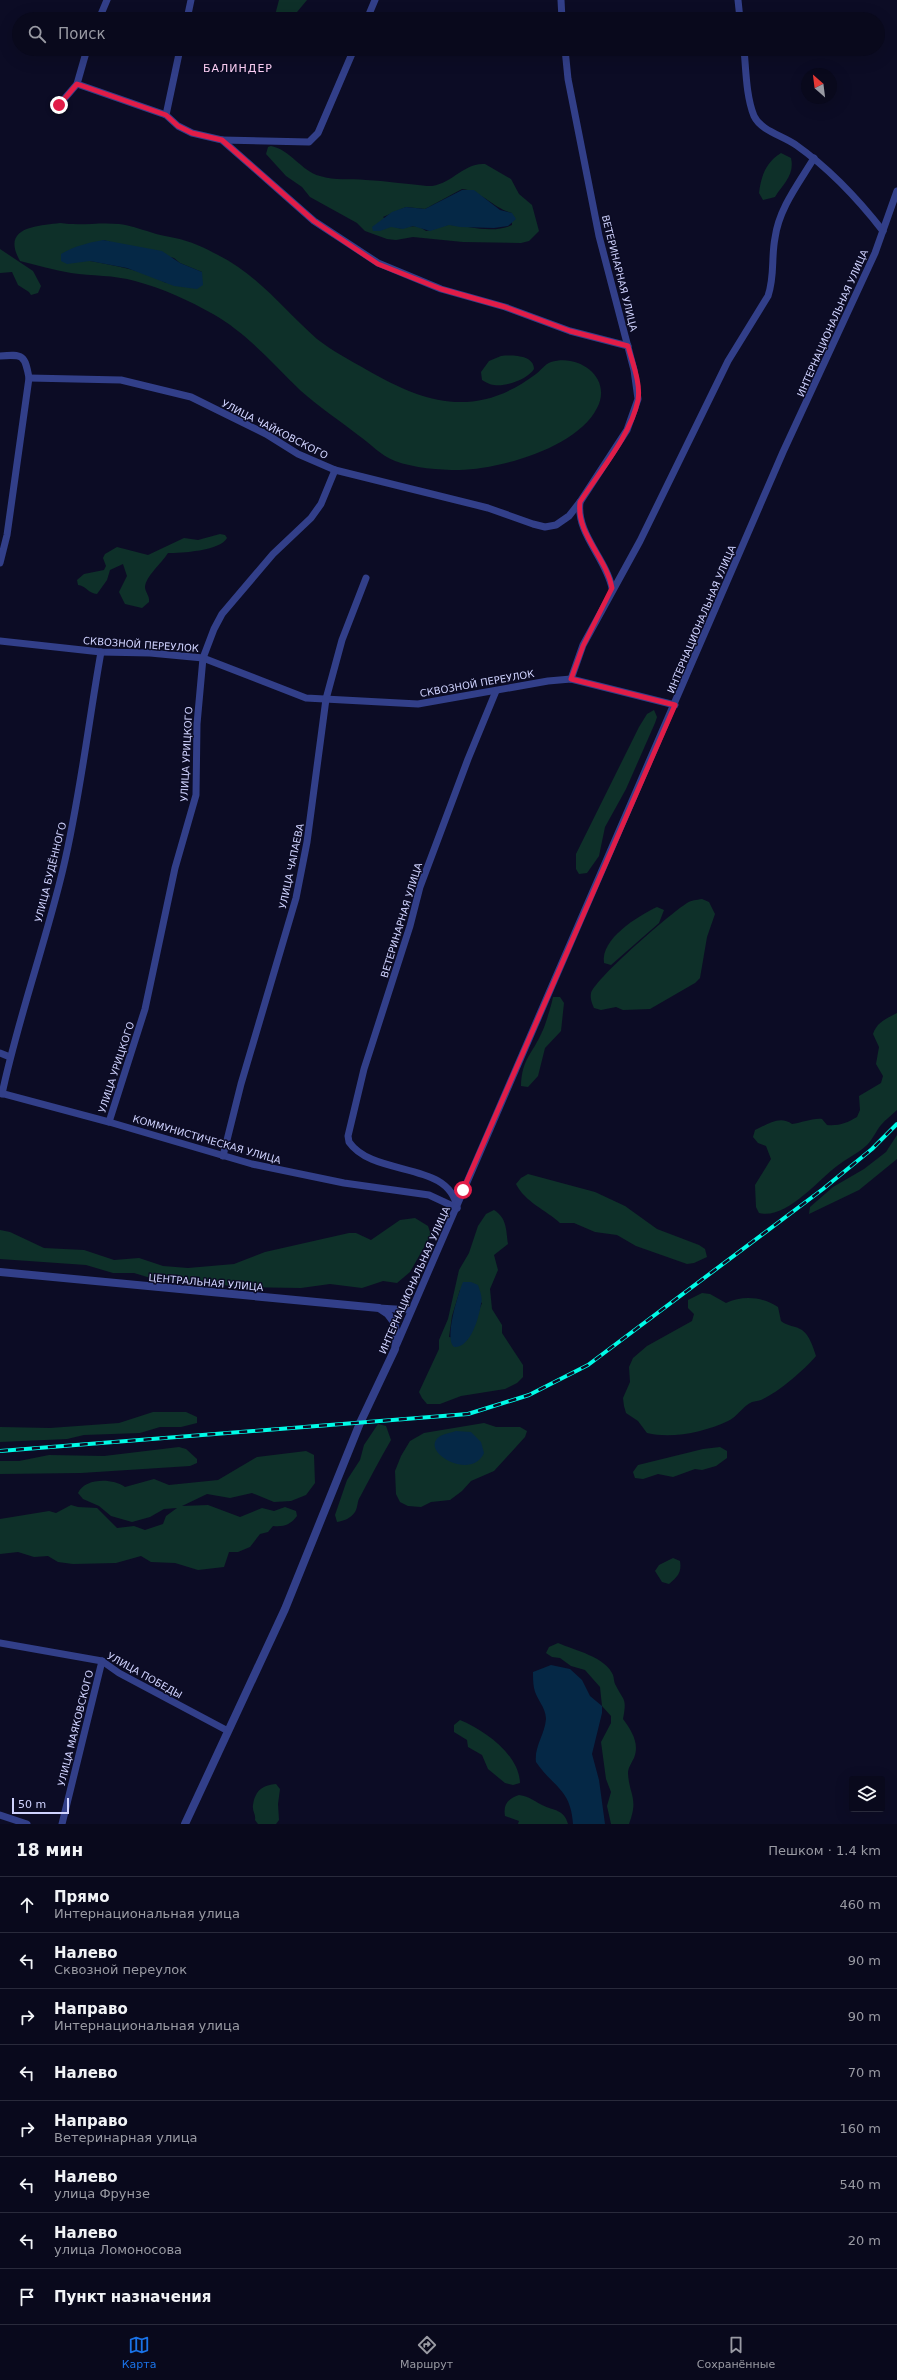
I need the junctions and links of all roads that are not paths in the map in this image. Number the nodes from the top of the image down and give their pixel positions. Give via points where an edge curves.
1 (107, 0) edge
2 (191, 0) edge
3 (376, 0) edge
4 (561, 0) edge
5 (738, 0) edge
6 (102, 12) edge
7 (188, 12) edge
8 (370, 12) edge
9 (562, 12) edge
10 (739, 12) edge
11 (85, 56) edge
12 (179, 56) edge
13 (351, 56) edge
14 (566, 56) edge
15 (745, 56) edge
16 (77, 84) junction
17 (59, 105) dead end
18 (166, 115) junction
19 (222, 140) junction
20 (814, 158) junction
21 (897, 191) edge
22 (883, 231) junction
23 (628, 346) junction
24 (0, 356) edge
25 (29, 378) junction
26 (335, 470) junction
27 (580, 502) junction
28 (556, 525) joint
29 (0, 563) edge
30 (366, 578) dead end
31 (612, 588) junction
32 (0, 641) edge
33 (101, 652) junction
34 (203, 658) junction
35 (571, 679) junction
36 (496, 691) junction
37 (326, 699) junction
38 (675, 705) junction
39 (0, 1053) edge
40 (10, 1057) junction
41 (1, 1094) edge
42 (109, 1122) junction
43 (223, 1156) junction
44 (457, 1208) junction
45 (0, 1272) edge
46 (379, 1308) junction
47 (411, 1310) junction
48 (395, 1349) junction
49 (0, 1643) edge
50 (102, 1661) junction
51 (228, 1731) junction
52 (0, 1815) edge
53 (28, 1824) edge
54 (62, 1824) edge
55 (185, 1824) edge

1 - 6 street
2 - 7 street
3 - 8 street
4 - 9 street
5 - 10 street
11 - 16 street
12 - 18 street
13 - 19 street via 318,133 309,142
14 - 23 street, ВЕТЕРИНАРНАЯ УЛИЦА via 599,236
15 - 20 street via 754,117 763,127
16 - 17 street
16 - 18 street
18 - 19 street via 178,126 192,133
19 - 23 street via 308,217 378,264 441,289 505,307 570,331
20 - 22 street via 860,202
20 - 31 street via 786,203 777,228 772,284 768,296 728,361 640,541
21 - 22 street, ИНТЕРНАЦИОНАЛЬНАЯ УЛИЦА
22 - 38 street, ИНТЕРНАЦИОНАЛЬНАЯ УЛИЦА
23 - 27 street, ВЕТЕРИНАРНАЯ УЛИЦА via 637,386 638,399 635,410 627,430
24 - 25 street via 14,355 24,358
25 - 26 street, УЛИЦА ЧАЙКОВСКОГО via 121,380 191,397 266,434 298,454
25 - 29 street via 7,535
26 - 28 street, УЛИЦА ЧАЙКОВСКОГО via 488,508 545,527
26 - 34 street, УЛИЦА УРИЦКОГО via 321,504 311,518 273,554 222,614
27 - 28 street, ВЕТЕРИНАРНАЯ УЛИЦА via 569,516
27 - 31 street via 581,520 608,570
30 - 37 street, УЛИЦА ЧАПАЕВА via 342,640
31 - 35 street via 583,646
32 - 33 street, СКВОЗНОЙ ПЕРЕУЛОК
33 - 34 street, СКВОЗНОЙ ПЕРЕУЛОК
33 - 40 street, УЛИЦА БУДЁННОГО via 78,802 63,870
34 - 37 street, СКВОЗНОЙ ПЕРЕУЛОК via 306,698
34 - 42 street, УЛИЦА УРИЦКОГО via 197,724 196,794 175,868 145,1009
35 - 36 street, СКВОЗНОЙ ПЕРЕУЛОК
35 - 38 street, СКВОЗНОЙ ПЕРЕУЛОК
36 - 37 street, СКВОЗНОЙ ПЕРЕУЛОК via 418,704
36 - 44 street, ВЕТЕРИНАРНАЯ УЛИЦА via 420,887 364,1069 348,1136 349,1142 362,1156 433,1178 446,1185 454,1197
37 - 43 street, УЛИЦА ЧАПАЕВА via 308,842 296,898 241,1084
38 - 44 street, ИНТЕРНАЦИОНАЛЬНАЯ УЛИЦА
39 - 40 street
40 - 41 street, УЛИЦА БУДЁННОГО
41 - 42 street, КОММУНИСТИЧЕСКАЯ УЛИЦА
42 - 43 street, КОММУНИСТИЧЕСКАЯ УЛИЦА
43 - 44 street, КОММУНИСТИЧЕСКАЯ УЛИЦА via 298,1174 429,1195
44 - 47 street, ИНТЕРНАЦИОНАЛЬНАЯ УЛИЦА
45 - 46 street, ЦЕНТРАЛЬНАЯ УЛИЦА
46 - 47 street, ЦЕНТРАЛЬНАЯ УЛИЦА
46 - 48 street via 388,1314 396,1327
47 - 48 street, ИНТЕРНАЦИОНАЛЬНАЯ УЛИЦА
48 - 51 street, ИНТЕРНАЦИОНАЛЬНАЯ УЛИЦА via 360,1423 284,1609
49 - 50 street, УЛИЦА ПОБЕДЫ
50 - 51 street, УЛИЦА ПОБЕДЫ via 119,1673
50 - 54 street, УЛИЦА МАЯКОВСКОГО
51 - 55 street
52 - 53 street

